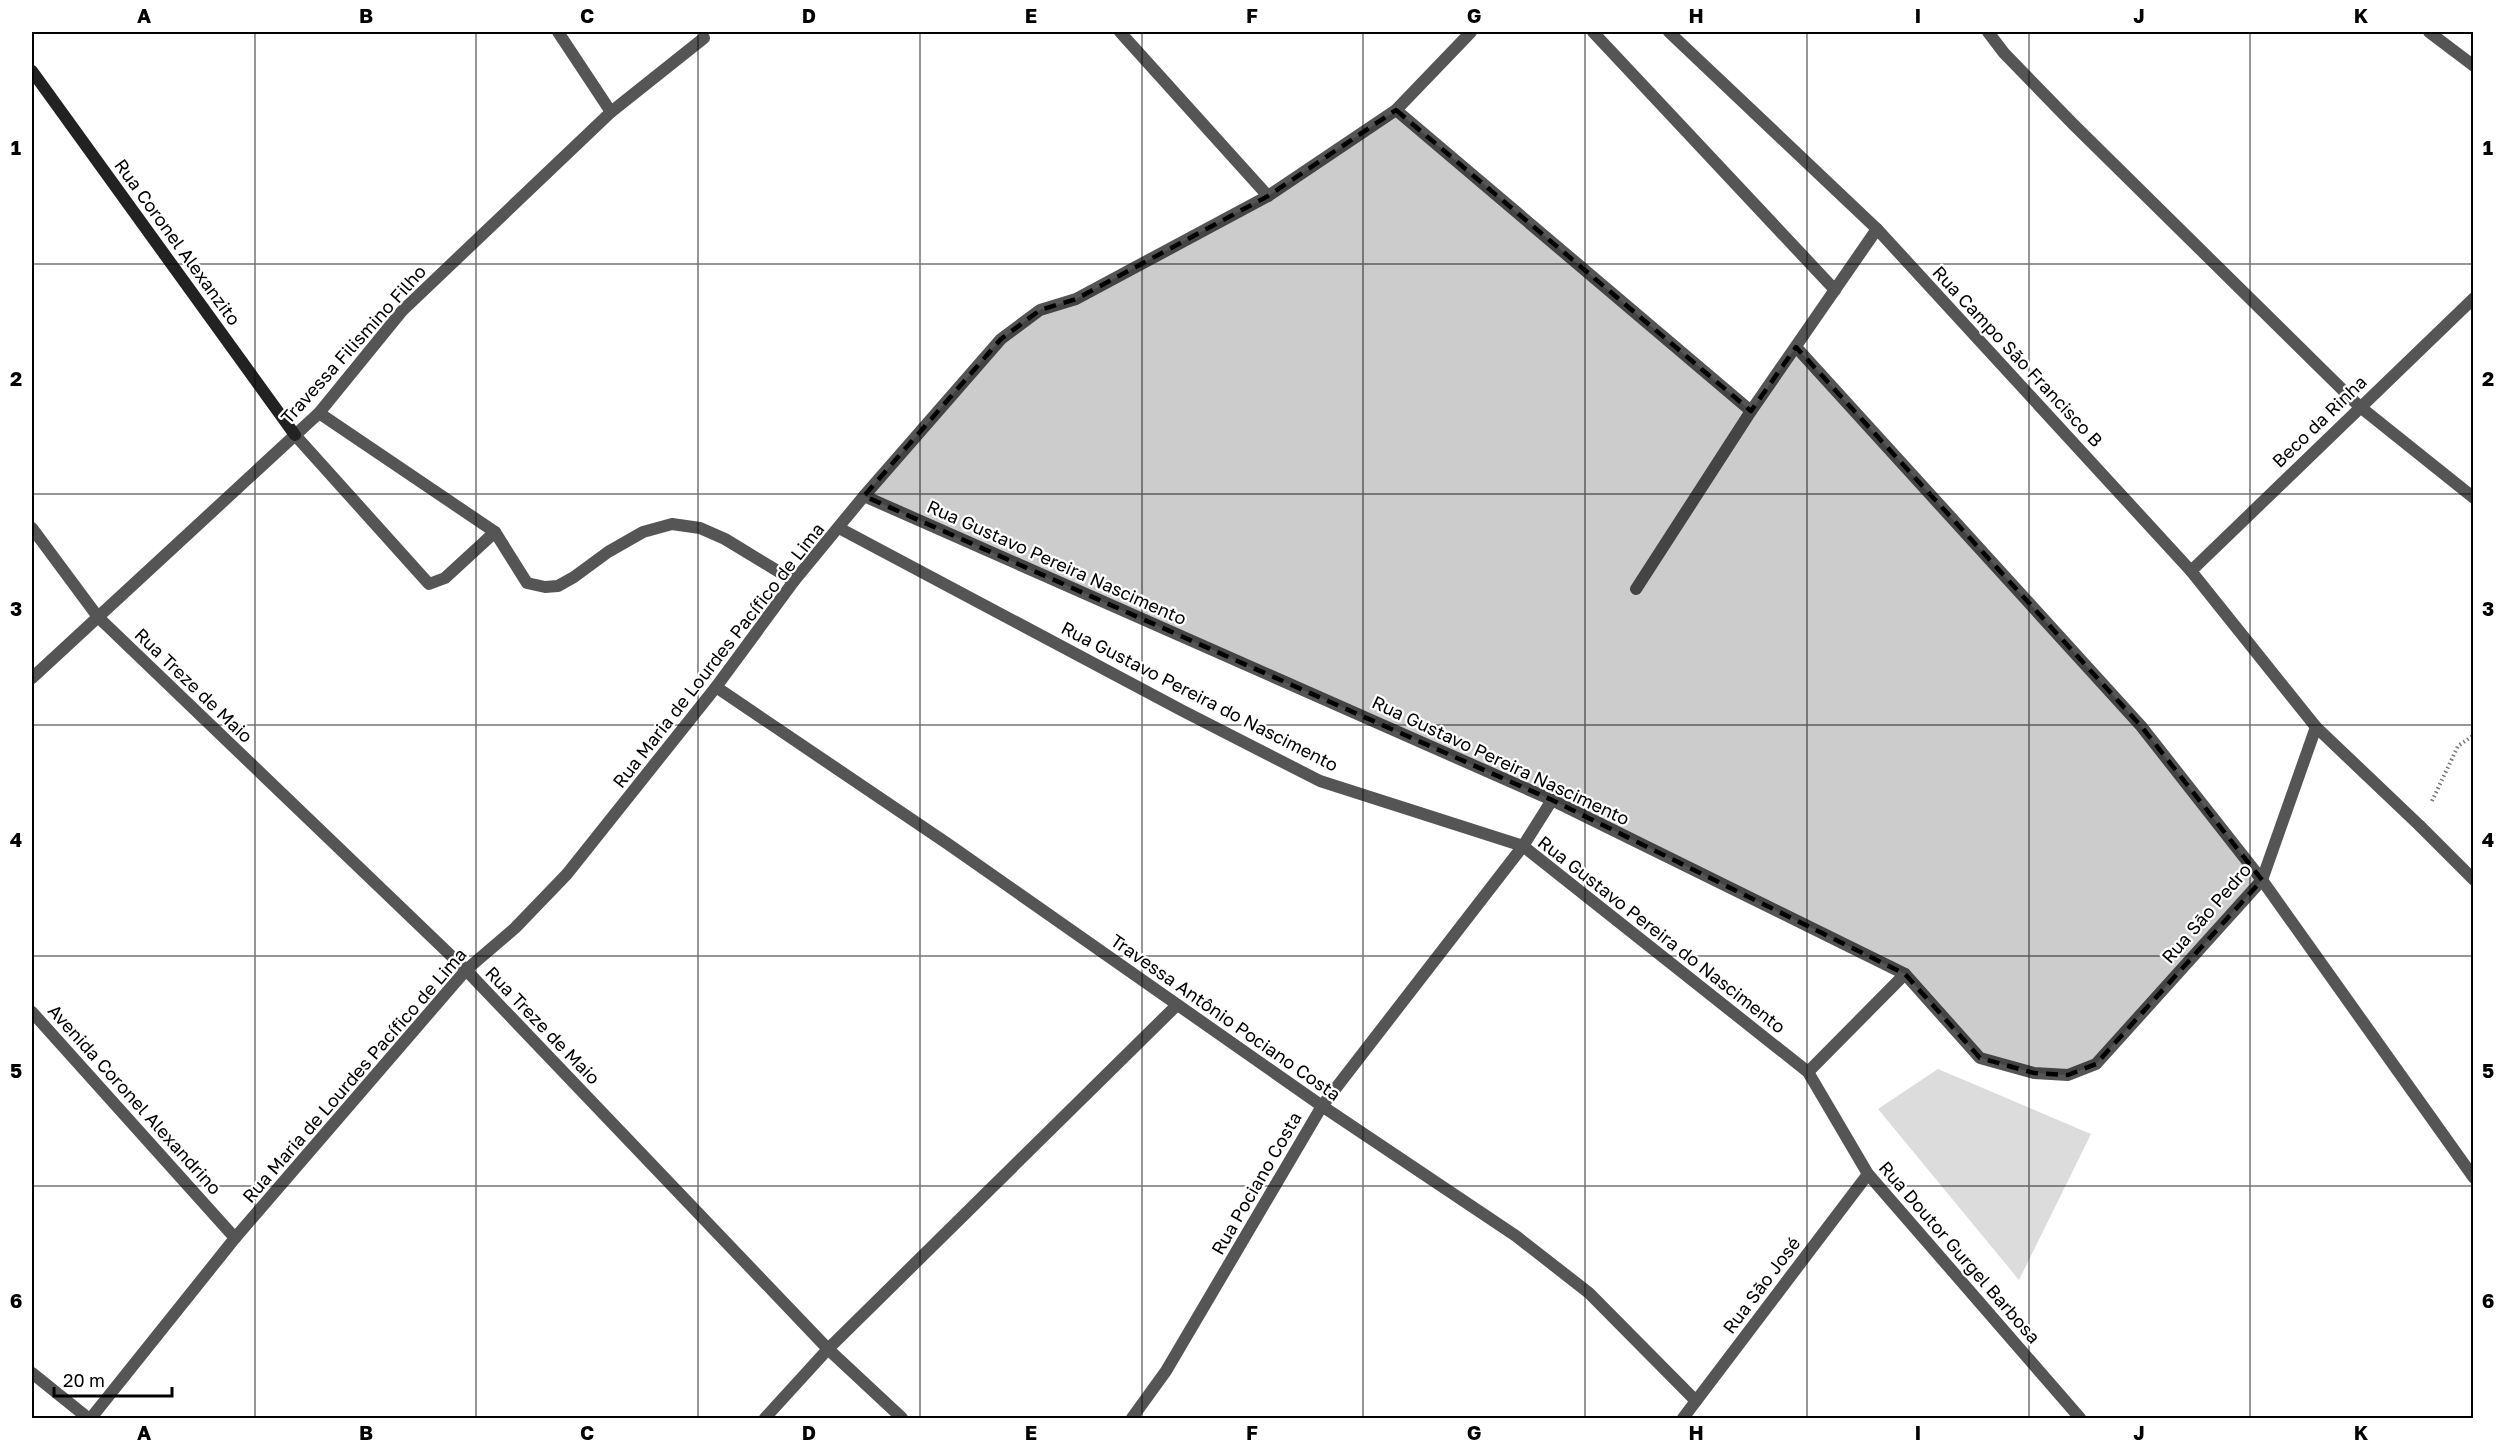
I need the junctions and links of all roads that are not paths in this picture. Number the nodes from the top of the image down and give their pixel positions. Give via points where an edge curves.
1 (558, 32) edge
2 (1120, 32) edge
3 (1471, 32) edge
4 (1593, 32) edge
5 (1670, 32) edge
6 (1988, 32) edge
7 (2429, 32) edge
8 (704, 38) dead end
9 (2474, 66) edge
10 (32, 71) edge
11 (1396, 110) junction
12 (611, 112) junction
13 (1268, 196) junction
14 (1877, 229) junction
15 (1835, 290) junction
16 (2474, 298) edge
17 (1796, 347) junction
18 (2359, 406) junction
19 (1751, 411) junction
20 (319, 412) junction
21 (295, 435) junction
22 (864, 496) junction
23 (2474, 498) edge
24 (32, 528) edge
25 (839, 528) junction
26 (495, 532) junction
27 (2191, 571) junction
28 (794, 581) junction
29 (1636, 589) dead end
30 (98, 617) junction
31 (32, 678) edge
32 (716, 687) junction
33 (2316, 728) junction
34 (1552, 800) junction
35 (1523, 846) junction
36 (2262, 880) junction
37 (2474, 880) edge
38 (466, 970) junction
39 (1905, 974) junction
40 (1177, 1005) junction
41 (32, 1012) edge
42 (2096, 1064) joint
43 (1808, 1072) junction
44 (1322, 1106) junction
45 (1868, 1174) junction
46 (2474, 1178) edge
47 (235, 1238) junction
48 (828, 1349) junction
49 (32, 1373) edge
50 (1696, 1401) junction
51 (2078, 1418) edge
52 (90, 1419) edge
53 (765, 1419) edge
54 (902, 1419) edge
55 (1132, 1419) edge
56 (1683, 1419) edge

1 - 12 street
2 - 13 street
3 - 11 street, Rua Maria de Lourdes Pacífico de Lima
4 - 15 street
5 - 14 street, Rua Campo São Francisco B
6 - 18 street via 2073,124
7 - 9 street
8 - 12 street, Travessa Filismino Filho
10 - 21 main road, Rua Coronel Alexanzito
11 - 13 street, Rua Maria de Lourdes Pacífico de Lima
11 - 19 street
12 - 20 street, Travessa Filismino Filho via 402,311
13 - 22 street, Rua Maria de Lourdes Pacífico de Lima via 1076,298 1040,310 1001,339
14 - 15 street
14 - 27 street, Rua Campo São Francisco B
15 - 17 street
16 - 18 street, Beco da Rinha
17 - 19 street
17 - 36 street via 2141,726
18 - 23 street
18 - 27 street, Beco da Rinha
19 - 29 street
20 - 21 street, Travessa Filismino Filho
20 - 26 street
21 - 26 street via 429,584 445,578
21 - 30 street, Travessa Filismino Filho
22 - 25 street, Rua Maria de Lourdes Pacífico de Lima
22 - 34 street, Rua Gustavo Pereira Nascimento
24 - 30 street, Rua Treze de Maio
25 - 28 street, Rua Maria de Lourdes Pacífico de Lima
25 - 35 street, Rua Gustavo Pereira do Nascimento via 1320,781
26 - 28 street via 527,583 545,587 574,578 608,552 644,532 672,524 700,528 725,538
27 - 33 street, Rua Campo São Francisco B
28 - 32 street, Rua Maria de Lourdes Pacífico de Lima
30 - 31 street, Travessa Filismino Filho
30 - 38 street, Rua Treze de Maio
32 - 38 street, Rua Maria de Lourdes Pacífico de Lima via 567,874 515,928
32 - 40 street, Travessa Antônio Pociano Costa
33 - 36 street, Rua Sāo Pedro
33 - 37 street, Rua Campo São Francisco B
34 - 35 street, Rua Pociano Costa
34 - 39 street, Rua Gustavo Pereira Nascimento
35 - 43 street, Rua Gustavo Pereira do Nascimento
35 - 44 street, Rua Pociano Costa
36 - 42 street, Rua Sāo Pedro
36 - 46 street
38 - 47 street, Rua Maria de Lourdes Pacífico de Lima
38 - 48 street, Rua Treze de Maio
39 - 42 street, Rua Gustavo Pereira Nascimento via 1980,1058 2034,1074 2068,1075
39 - 43 street
40 - 44 street, Travessa Antônio Pociano Costa
40 - 48 street
41 - 47 street, Avenida Coronel Alexandrino
43 - 45 street, Rua Doutor Gurgel Barbosa
44 - 50 street, Travessa Antônio Pociano Costa via 1516,1236 1589,1293
44 - 55 street, Rua Pociano Costa via 1166,1371
45 - 50 street, Rua São José
45 - 51 street, Rua Doutor Gurgel Barbosa
47 - 52 street, Rua Maria de Lourdes Pacífico de Lima
48 - 53 street
48 - 54 street, Rua Treze de Maio
49 - 52 street
50 - 56 street, Rua São José

